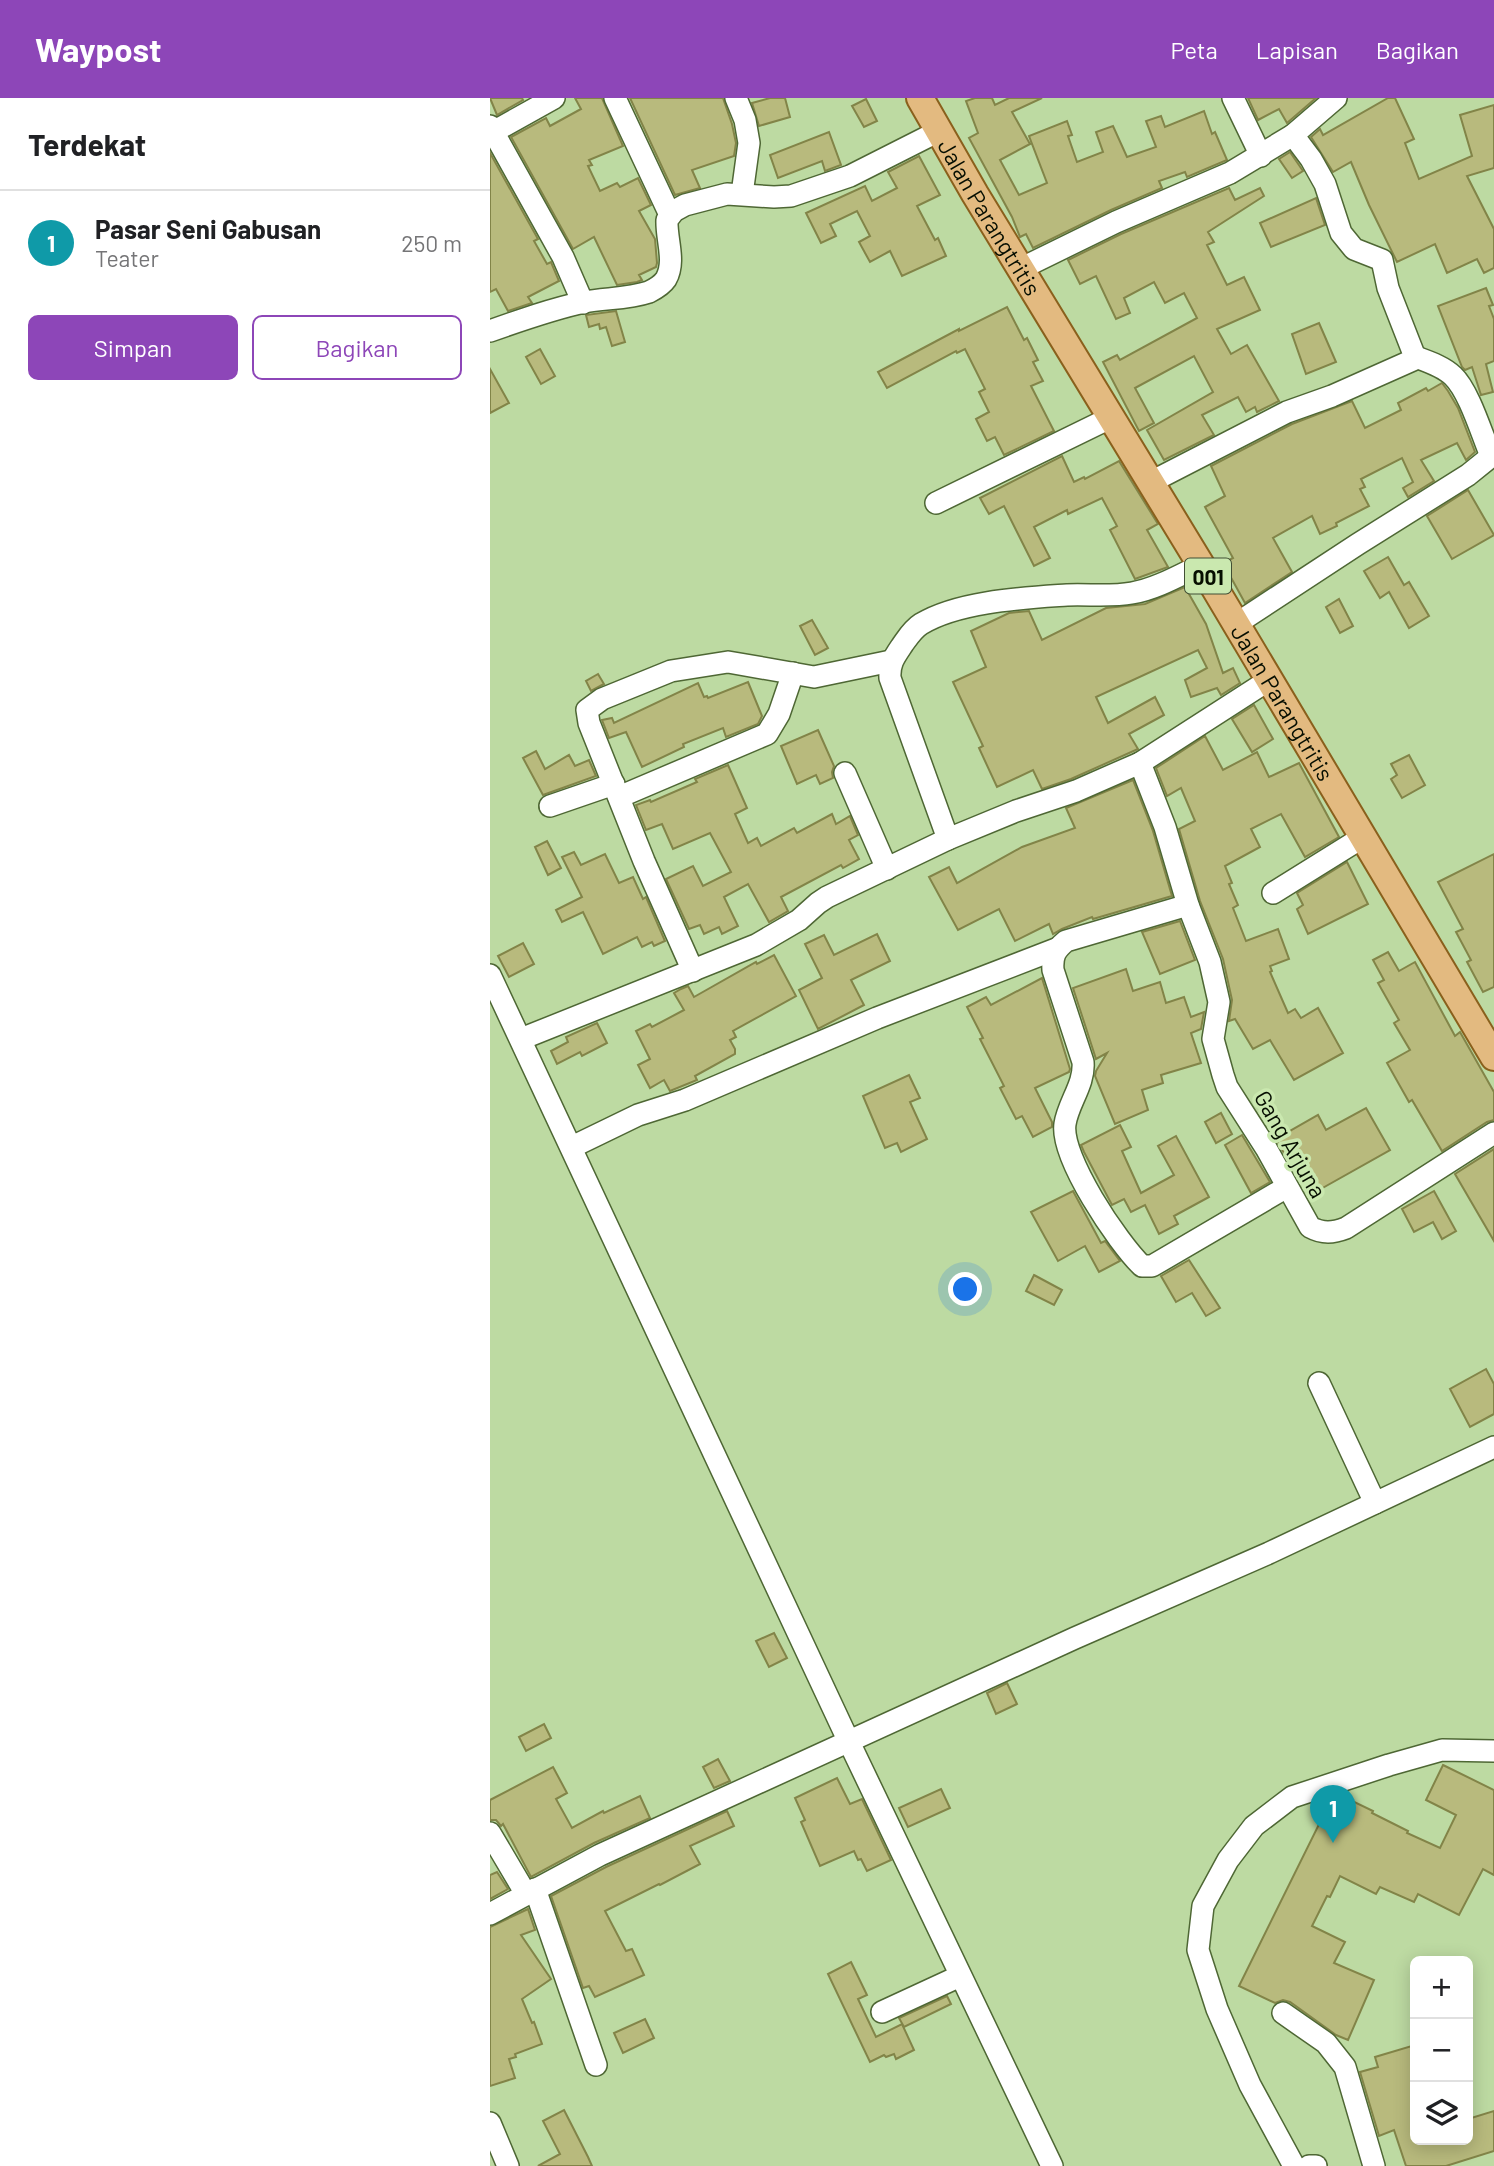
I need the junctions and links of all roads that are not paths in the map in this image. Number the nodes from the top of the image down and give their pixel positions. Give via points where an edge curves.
1 (554, 98) edge
2 (615, 98) edge
3 (736, 98) edge
4 (920, 98) edge
5 (1233, 98) edge
6 (1336, 98) edge
7 (492, 129) edge
8 (939, 131) junction
9 (1293, 135) junction
10 (1261, 156) junction
11 (742, 194) junction
12 (670, 215) junction
13 (1020, 269) junction
14 (583, 303) junction
15 (490, 331) edge
16 (1413, 356) junction
17 (1112, 417) junction
18 (1492, 455) edge
19 (1151, 482) junction
20 (936, 503) dead end
21 (1202, 565) junction
22 (1236, 624) junction
23 (891, 661) junction
24 (793, 673) junction
25 (1269, 680) junction
26 (1140, 763) junction
27 (845, 773) dead end
28 (617, 791) junction
29 (550, 806) dead end
30 (1363, 837) junction
31 (948, 839) junction
32 (887, 869) junction
33 (1272, 893) dead end
34 (1188, 905) junction
35 (1056, 949) junction
36 (693, 971) junction
37 (490, 975) edge
38 (521, 1039) junction
39 (1494, 1057) edge
40 (1494, 1133) edge
41 (572, 1147) junction
42 (1287, 1187) junction
43 (1319, 1383) dead end
44 (1494, 1447) edge
45 (1376, 1503) junction
46 (849, 1742) junction
47 (1494, 1751) edge
48 (490, 1833) edge
49 (530, 1891) junction
50 (490, 1914) edge
51 (960, 1976) junction
52 (882, 2012) dead end
53 (1283, 2013) dead end
54 (596, 2065) dead end
55 (490, 2123) edge
56 (508, 2166) edge
57 (1052, 2166) edge
58 (1294, 2166) edge
59 (1309, 2166) edge
60 (1316, 2166) edge
61 (1374, 2166) edge

1 - 7 street
2 - 12 street
3 - 11 street via 750,143
4 - 8 main road, Jalan Parangtritis / 001
5 - 10 street
6 - 9 street
7 - 14 street via 563,257
8 - 11 street via 850,176 790,195
8 - 13 main road, Jalan Parangtritis / 001
9 - 10 street
9 - 16 street via 1325,184 1342,233 1354,249 1382,260
10 - 13 street
11 - 12 street via 685,205
12 - 14 street via 671,259 665,281 639,295
13 - 17 main road, Jalan Parangtritis / 001
14 - 15 street
16 - 18 street via 1454,376
16 - 19 street via 1408,363 1287,412
17 - 19 main road, Jalan Parangtritis / 001
17 - 20 street
18 - 22 street
19 - 21 main road, Jalan Parangtritis / 001
21 - 22 main road, Jalan Parangtritis / 001
21 - 23 street via 1134,593 1002,599 939,615 919,625
22 - 25 main road, Jalan Parangtritis / 001
23 - 24 street via 823,676
23 - 31 street via 890,678
24 - 28 street via 767,734
24 - 28 street via 728,662 671,671 592,704 587,715
25 - 26 street
25 - 30 main road, Jalan Parangtritis / 001
26 - 31 street
26 - 34 street
27 - 32 street
28 - 29 street
28 - 36 street
30 - 33 street
30 - 39 main road, Jalan Parangtritis / 001
31 - 32 street
32 - 36 street via 827,897 782,932
34 - 35 street via 1066,941
34 - 42 street, Gang Arjuna via 1210,962 1219,1002 1213,1039 1227,1087
35 - 41 street via 638,1115
35 - 42 street via 1053,970 1084,1072 1066,1115 1066,1141 1080,1176 1136,1260 1142,1266 1153,1266
36 - 38 street
37 - 38 street
38 - 41 street
40 - 42 street, Gang Arjuna via 1333,1233 1310,1227
41 - 46 street
43 - 45 street
44 - 45 street
45 - 46 street
46 - 49 street
46 - 51 street
47 - 58 street via 1442,1750 1292,1797 1254,1826 1228,1860 1203,1906 1198,1950 1217,2008 1250,2085
48 - 49 street
49 - 50 street
49 - 54 street
51 - 52 street
51 - 57 street
53 - 61 street via 1326,2043 1345,2067
55 - 56 street
59 - 60 street

